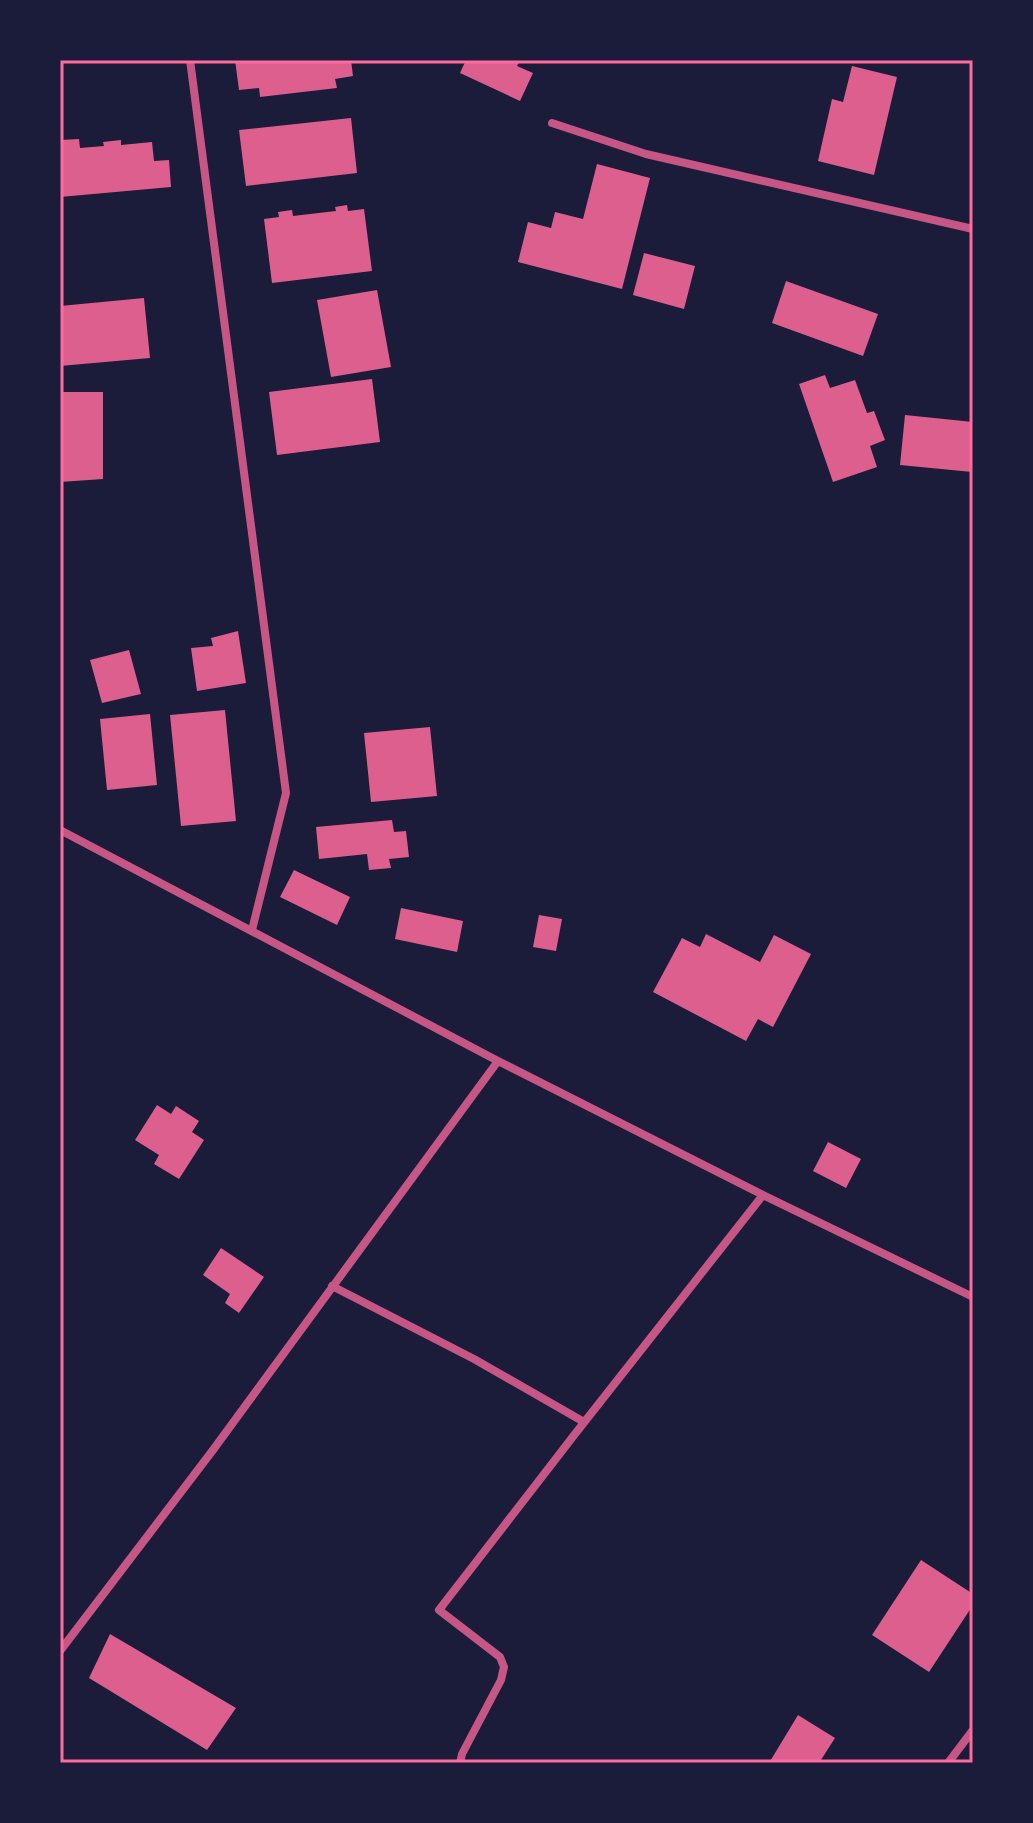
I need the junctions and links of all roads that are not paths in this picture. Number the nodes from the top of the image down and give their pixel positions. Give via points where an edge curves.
1 (190, 60) edge
2 (552, 123) dead end
3 (973, 229) edge
4 (60, 830) edge
5 (252, 930) junction
6 (498, 1061) junction
7 (763, 1195) junction
8 (332, 1286) junction
9 (973, 1297) edge
10 (584, 1422) junction
11 (60, 1651) edge
12 (973, 1730) edge
13 (460, 1763) edge
14 (948, 1763) edge

1 - 5 street via 286,793
2 - 3 street via 646,154
4 - 5 street
5 - 6 street
6 - 7 street
6 - 8 street
7 - 9 street
7 - 10 street
8 - 10 street
8 - 11 street
10 - 13 street via 439,1610 500,1657 504,1667
12 - 14 street

